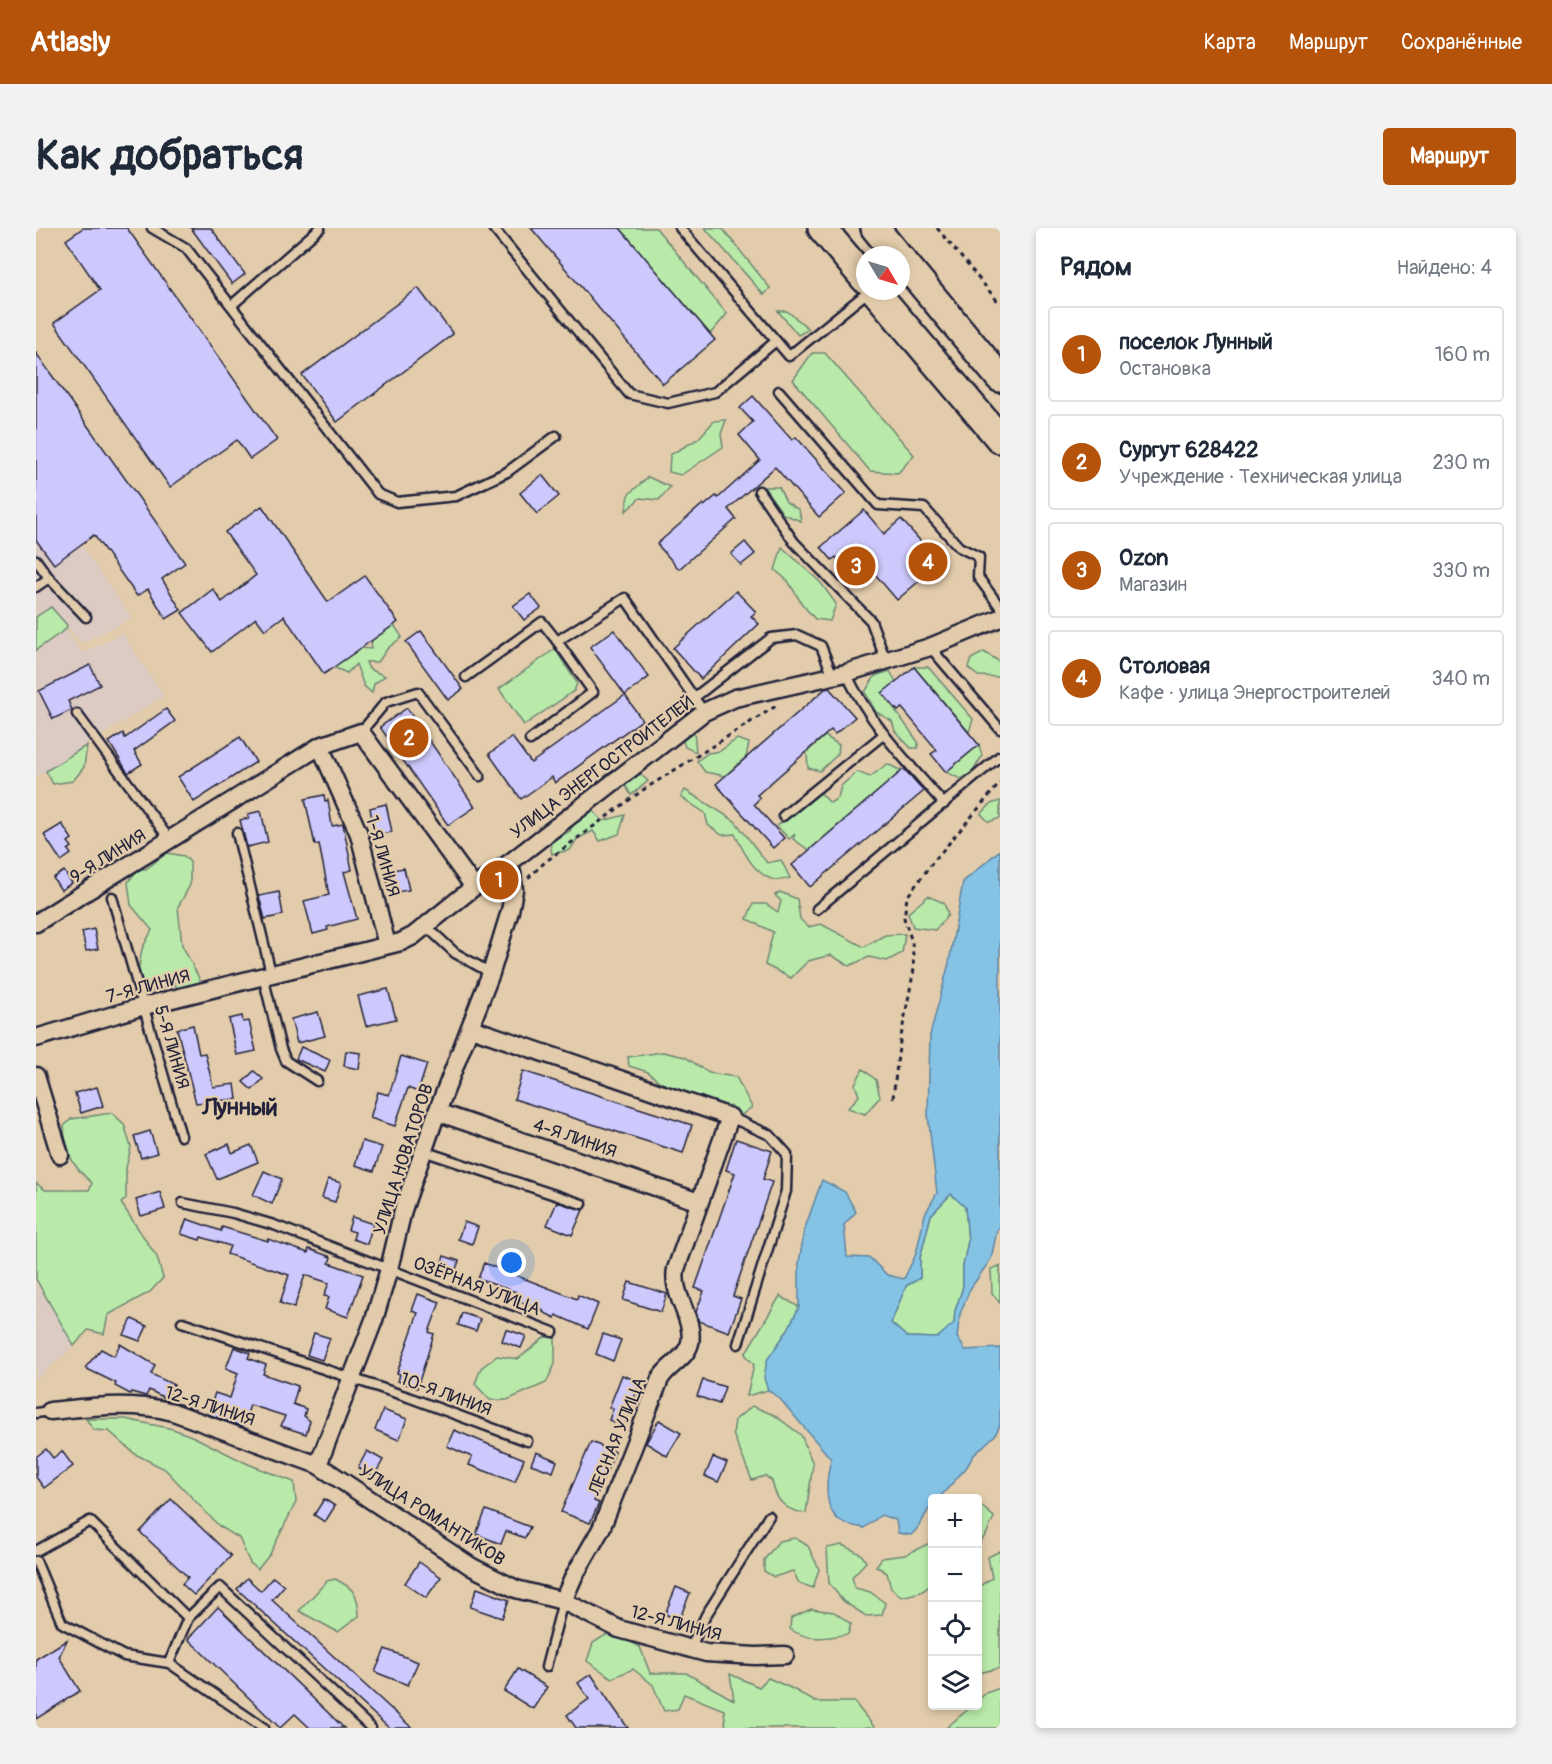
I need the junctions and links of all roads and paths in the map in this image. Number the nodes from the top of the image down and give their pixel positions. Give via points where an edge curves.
1 (152, 228) edge
2 (320, 228) edge
3 (493, 228) edge
4 (680, 228) edge
5 (822, 228) edge
6 (875, 228) edge
7 (937, 228) edge
8 (890, 246) edge
9 (856, 268) edge
10 (910, 270) edge
11 (858, 300) edge
12 (883, 300) edge
13 (1000, 304) edge
14 (232, 305) junction
15 (777, 341) junction
16 (1000, 378) edge
17 (779, 391) dead end
18 (556, 436) dead end
19 (1000, 439) edge
20 (759, 491) dead end
21 (36, 560) edge
22 (49, 578) junction
23 (36, 587) edge
24 (1000, 607) edge
25 (86, 617) dead end
26 (1000, 618) edge
27 (557, 641) junction
28 (930, 647) junction
29 (886, 661) junction
30 (840, 674) junction
31 (466, 677) dead end
32 (695, 697) junction
33 (781, 703) dead end
34 (704, 712) junction
35 (77, 714) dead end
36 (1000, 729) edge
37 (361, 732) junction
38 (883, 735) junction
39 (530, 740) dead end
40 (320, 746) junction
41 (1000, 756) edge
42 (480, 776) dead end
43 (1000, 783) edge
44 (944, 804) junction
45 (783, 816) dead end
46 (237, 833) dead end
47 (170, 840) junction
48 (508, 864) junction
49 (474, 887) junction
50 (514, 890) junction
51 (112, 897) dead end
52 (817, 909) dead end
53 (36, 923) edge
54 (426, 926) junction
55 (387, 945) junction
56 (490, 973) junction
57 (267, 974) junction
58 (144, 1006) junction
59 (471, 1028) junction
60 (36, 1038) edge
61 (36, 1076) edge
62 (317, 1081) dead end
63 (893, 1098) dead end
64 (437, 1112) junction
65 (730, 1117) junction
66 (181, 1136) dead end
67 (423, 1151) junction
68 (60, 1155) dead end
69 (699, 1202) junction
70 (183, 1203) dead end
71 (582, 1204) dead end
72 (389, 1269) junction
73 (182, 1322) dead end
74 (553, 1332) dead end
75 (738, 1344) dead end
76 (352, 1379) junction
77 (43, 1412) edge
78 (527, 1441) dead end
79 (318, 1465) junction
80 (769, 1516) dead end
81 (36, 1551) edge
82 (36, 1561) edge
83 (563, 1600) junction
84 (188, 1618) junction
85 (690, 1649) junction
86 (785, 1655) dead end
87 (169, 1663) junction
88 (546, 1667) dead end
89 (264, 1728) edge
90 (371, 1728) edge

1 - 14 lane via 186,248
2 - 14 lane
3 - 15 lane via 629,394 668,403 715,392
4 - 15 lane
5 - 9 main road
6 - 8 main road
7 - 13 path
10 - 16 main road
11 - 15 lane via 789,356
12 - 19 main road
14 - 18 lane via 378,494 397,502 456,496 507,472
17 - 24 lane via 878,505 924,508 959,547 979,557 978,577
20 - 29 lane via 794,542 871,621
21 - 22 lane
22 - 23 lane
22 - 25 lane
26 - 28 street, УЛИЦА ЭНЕРГОСТРОИТЕЛЕЙ
27 - 31 lane via 542,622
27 - 32 lane via 625,598
27 - 39 lane via 593,692
28 - 29 street, УЛИЦА ЭНЕРГОСТРОИТЕЛЕЙ
28 - 36 lane
29 - 30 street, УЛИЦА ЭНЕРГОСТРОИТЕЛЕЙ
30 - 32 lane via 821,646 797,635 771,638
30 - 34 street, УЛИЦА ЭНЕРГОСТРОИТЕЛЕЙ via 735,698
30 - 38 lane
32 - 34 lane
33 - 50 path via 643,790 545,862
34 - 48 street, УЛИЦА ЭНЕРГОСТРОИТЕЛЕЙ
35 - 47 lane
37 - 40 street, 9-Я ЛИНИЯ
37 - 42 lane via 386,702 418,692
37 - 49 street
38 - 44 lane
38 - 45 lane
40 - 47 street, 9-Я ЛИНИЯ
40 - 55 street, 1-Я ЛИНИЯ via 359,834
41 - 44 lane
43 - 63 path via 907,897 904,918 912,942 914,969
44 - 52 lane
46 - 57 lane
47 - 53 street, 9-Я ЛИНИЯ
48 - 49 street, УЛИЦА ЭНЕРГОСТРОИТЕЛЕЙ
48 - 50 street, УЛИЦА НОВАТОРОВ
49 - 54 street, УЛИЦА ЭНЕРГОСТРОИТЕЛЕЙ
50 - 56 street, УЛИЦА НОВАТОРОВ
51 - 58 lane, 5-Я ЛИНИЯ
54 - 55 street, УЛИЦА ЭНЕРГОСТРОИТЕЛЕЙ via 408,939
54 - 56 lane via 455,952
55 - 57 street, 7-Я ЛИНИЯ
56 - 59 street, УЛИЦА НОВАТОРОВ
57 - 58 street, 7-Я ЛИНИЯ
57 - 62 lane via 286,1061
58 - 60 street, 7-Я ЛИНИЯ
58 - 66 lane, 5-Я ЛИНИЯ
59 - 64 street, УЛИЦА НОВАТОРОВ
59 - 65 street
61 - 68 street
64 - 67 street, УЛИЦА НОВАТОРОВ
64 - 69 street, 4-Я ЛИНИЯ
65 - 69 street, ЛЕСНАЯ УЛИЦА
65 - 75 lane via 770,1136 787,1154 786,1191
67 - 71 lane
67 - 72 street, УЛИЦА НОВАТОРОВ
69 - 83 street, ЛЕСНАЯ УЛИЦА via 674,1279 690,1344 660,1379 601,1528
70 - 72 lane, ОЗЁРНАЯ УЛИЦА via 274,1225
72 - 74 lane, ОЗЁРНАЯ УЛИЦА
72 - 76 street, УЛИЦА НОВАТОРОВ
73 - 76 lane, 10-Я ЛИНИЯ
76 - 78 lane, 10-Я ЛИНИЯ
76 - 79 street, УЛИЦА НОВАТОРОВ
77 - 79 street, 12-Я ЛИНИЯ via 130,1405 159,1408
79 - 83 street, УЛИЦА РОМАНТИКОВ via 472,1567 516,1589
80 - 85 lane via 712,1606
81 - 84 lane via 90,1521
82 - 87 lane via 62,1623 124,1656
83 - 85 street, 12-Я ЛИНИЯ via 620,1629
83 - 88 lane
84 - 87 lane
84 - 90 lane via 220,1587
85 - 86 street, 12-Я ЛИНИЯ via 721,1655
87 - 89 lane

